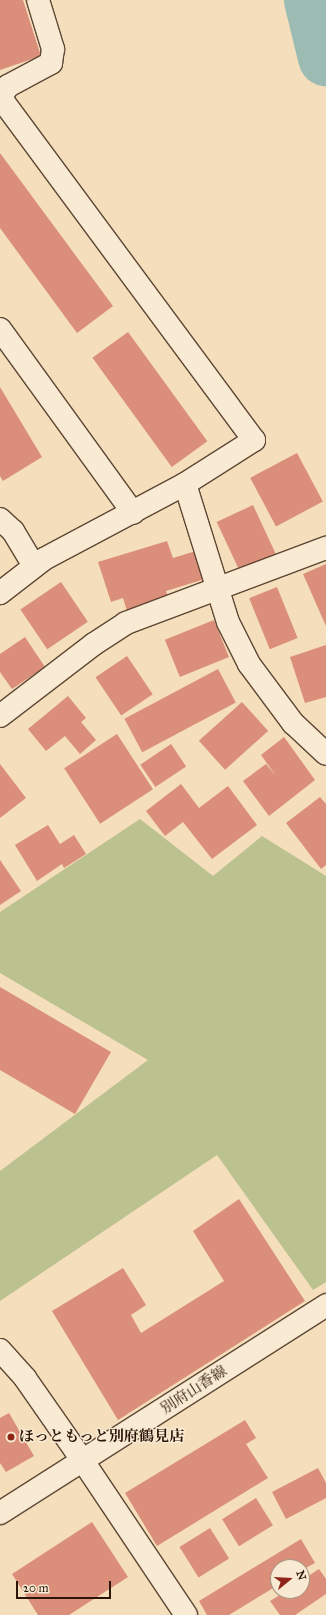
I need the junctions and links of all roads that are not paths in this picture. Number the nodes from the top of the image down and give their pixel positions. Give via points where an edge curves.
1 (38, 0) edge
2 (1, 97) edge
3 (0, 329) edge
4 (185, 484) junction
5 (133, 513) junction
6 (0, 519) edge
7 (326, 548) edge
8 (34, 566) junction
9 (218, 590) junction
10 (0, 593) edge
11 (0, 716) edge
12 (326, 754) edge
13 (326, 1305) edge
14 (0, 1350) edge
15 (83, 1461) junction
16 (0, 1513) edge
17 (186, 1615) edge

1 - 2 street via 53,49 51,63 8,86
2 - 4 street via 254,440
3 - 5 street
4 - 5 street
4 - 9 street
5 - 8 street
6 - 8 street via 13,531
7 - 9 street
8 - 10 street
9 - 11 street via 126,623 94,644
9 - 12 street via 228,622 249,664 293,723
13 - 15 street, 別府山香線
14 - 15 street via 25,1378
15 - 16 street, 別府山香線
15 - 17 street

